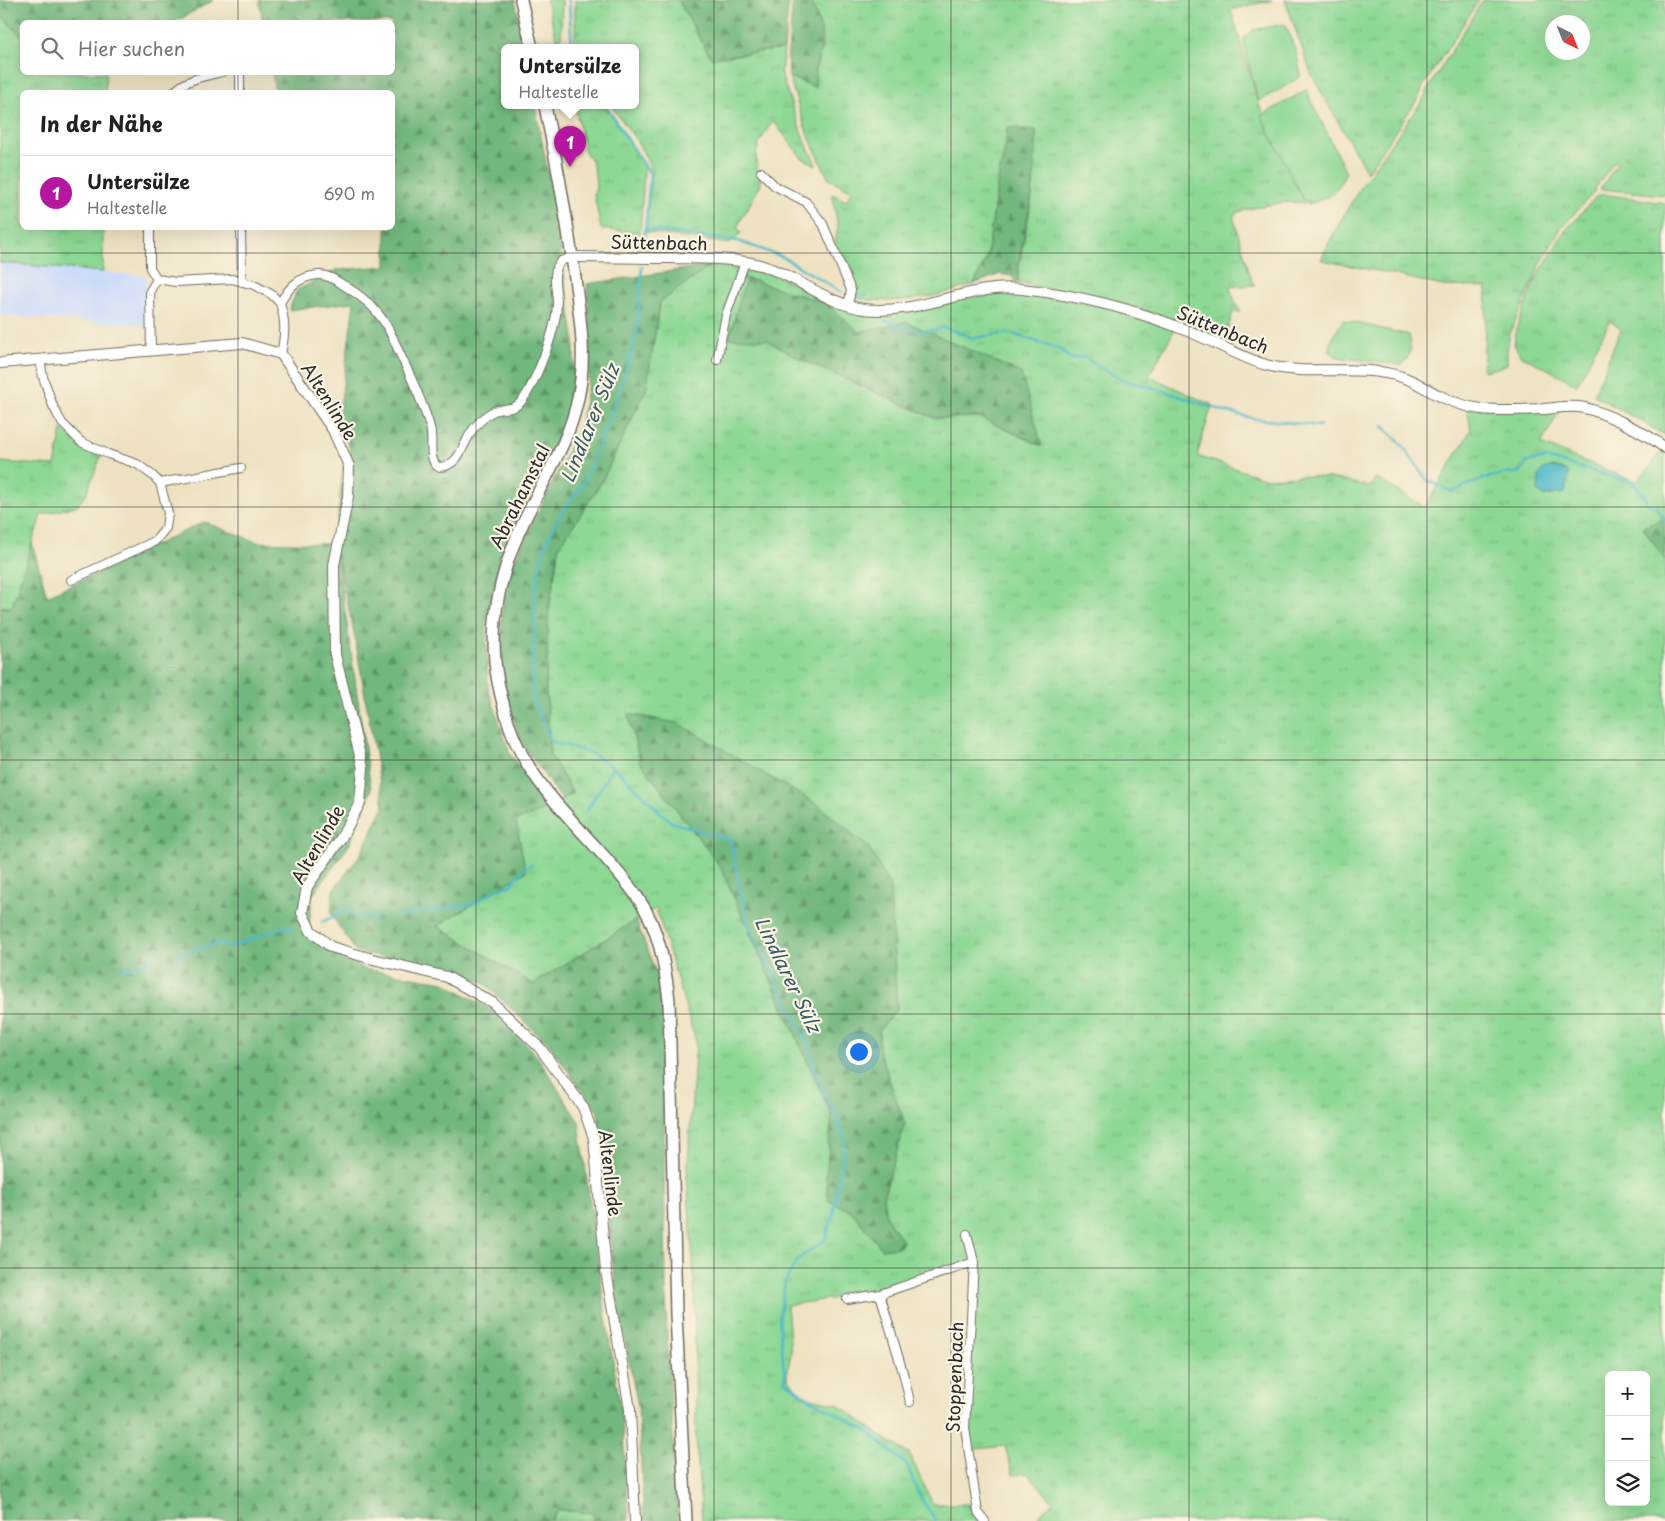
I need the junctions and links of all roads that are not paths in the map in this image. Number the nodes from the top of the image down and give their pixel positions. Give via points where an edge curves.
1 (521, 0) edge
2 (531, 44) edge
3 (208, 75) edge
4 (240, 75) edge
5 (176, 90) edge
6 (240, 90) edge
7 (546, 109) edge
8 (760, 172) dead end
9 (150, 230) edge
10 (241, 230) edge
11 (572, 258) junction
12 (745, 262) junction
13 (157, 279) junction
14 (242, 282) junction
15 (280, 303) junction
16 (848, 306) junction
17 (152, 351) junction
18 (281, 354) junction
19 (40, 360) junction
20 (717, 360) dead end
21 (0, 362) edge
22 (1665, 448) edge
23 (241, 468) dead end
24 (160, 483) junction
25 (71, 580) dead end
26 (966, 1234) dead end
27 (974, 1262) junction
28 (880, 1294) junction
29 (847, 1299) dead end
30 (910, 1402) dead end
31 (635, 1521) edge
32 (686, 1521) edge
33 (985, 1521) edge

1 - 2 main road
3 - 5 street
4 - 6 street
7 - 11 main road, Abrahamstal
8 - 16 street via 776,186 806,202 823,224 851,290
9 - 13 street via 150,268
10 - 14 street
11 - 12 street, Süttenbach
11 - 15 street via 561,261 555,270 557,303 554,324 538,371 526,394 518,405 486,415 474,428 458,457 444,467 434,464 431,430 425,410 392,337 375,309 322,274 295,282
11 - 32 main road, Abrahamstal via 583,348 579,394 564,445 526,515 505,567 498,594 495,657 498,683 513,737 560,808 639,900 654,930 665,965 669,1000 676,1314
12 - 16 street, Süttenbach via 781,273 830,300
12 - 20 street via 726,315
13 - 14 street via 176,282 232,279
13 - 17 street via 150,291
14 - 15 street via 264,290
15 - 18 street via 285,318
16 - 22 street, Süttenbach via 894,309 994,289 1039,291 1143,315 1270,366 1394,375 1416,382 1458,404 1479,408 1585,408 1646,435
17 - 18 street, Altenlinde via 242,343
17 - 19 street, Altenlinde
18 - 31 street, Altenlinde via 333,430 349,466 348,497 334,565 335,655 363,768 360,803 341,838 307,887 302,913 311,931 331,947 447,977 493,1004 540,1048 583,1107 594,1138 606,1271 630,1409
19 - 21 street, Altenlinde
19 - 24 street via 53,406 62,423 81,442 137,464
23 - 24 street
24 - 25 street via 168,513 162,535 156,541
26 - 27 street, Stoppenbach
27 - 28 street
27 - 33 street, Stoppenbach via 965,1428 978,1512
28 - 29 street
28 - 30 street

